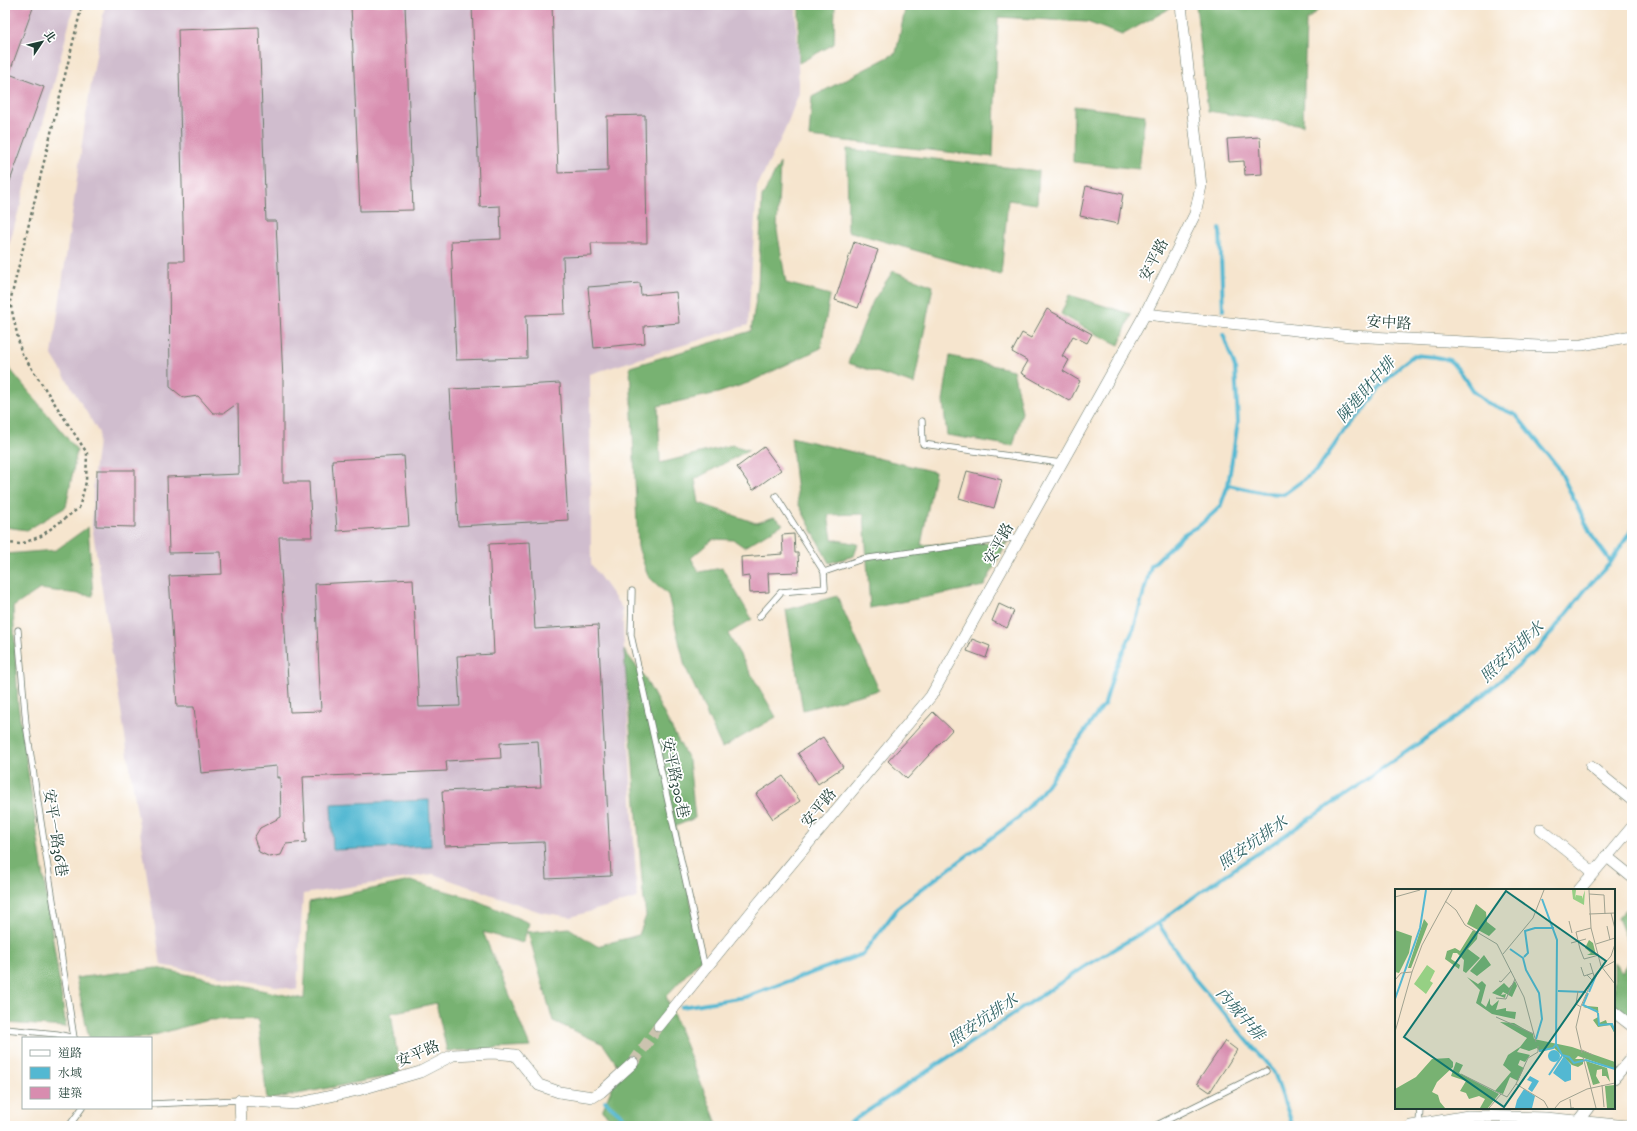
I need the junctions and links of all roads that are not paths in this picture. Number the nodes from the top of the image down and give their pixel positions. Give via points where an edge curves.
1 (1181, 5) edge
2 (1145, 314) junction
3 (1632, 336) edge
4 (922, 421) dead end
5 (1061, 463) junction
6 (776, 496) dead end
7 (1020, 537) junction
8 (824, 572) junction
9 (632, 591) dead end
10 (759, 617) dead end
11 (18, 630) dead end
12 (1591, 767) dead end
13 (1632, 800) edge
14 (1632, 827) edge
15 (1541, 829) dead end
16 (1606, 856) junction
17 (1594, 872) junction
18 (1632, 877) edge
19 (1580, 889) edge
20 (705, 969) junction
21 (1615, 1013) edge
22 (659, 1026) tunnel mouth
23 (1632, 1026) edge
24 (5, 1030) edge
25 (70, 1037) edge
26 (74, 1037) edge
27 (1632, 1057) edge
28 (633, 1063) tunnel mouth
29 (1266, 1071) dead end
30 (1615, 1077) edge
31 (240, 1100) junction
32 (152, 1104) edge
33 (81, 1109) edge
34 (1420, 1109) edge
35 (1587, 1109) edge
36 (1470, 1112) edge
37 (1576, 1123) edge
38 (1415, 1125) edge
39 (69, 1126) edge
40 (241, 1126) edge
41 (1155, 1126) edge
42 (1627, 1126) edge

1 - 2 street, 安平路 via 1201,186 1195,214
2 - 3 street, 安中路 via 1351,336 1531,345 1582,345
2 - 5 street, 安平路
4 - 5 lane via 923,444
5 - 7 street, 安平路
6 - 8 lane
7 - 8 lane via 862,559
7 - 20 street, 安平路 via 931,696
8 - 10 lane via 825,588 781,592
9 - 20 lane, 安平路300巷 via 631,635
11 - 26 lane, 安平一路36巷 via 26,724
12 - 13 street
14 - 16 street
15 - 17 street
16 - 17 street
16 - 18 street
17 - 19 street
20 - 22 street, 安平路
21 - 23 street
24 - 25 lane
27 - 30 street
28 - 31 street, 安平路 via 601,1092 593,1096 559,1092 539,1086 515,1055 493,1053 453,1055 420,1072 358,1090 295,1104
29 - 41 lane
31 - 32 lane
31 - 40 street
33 - 39 lane
34 - 38 lane
35 - 37 street
36 - 37 street
36 - 38 street
37 - 42 street

